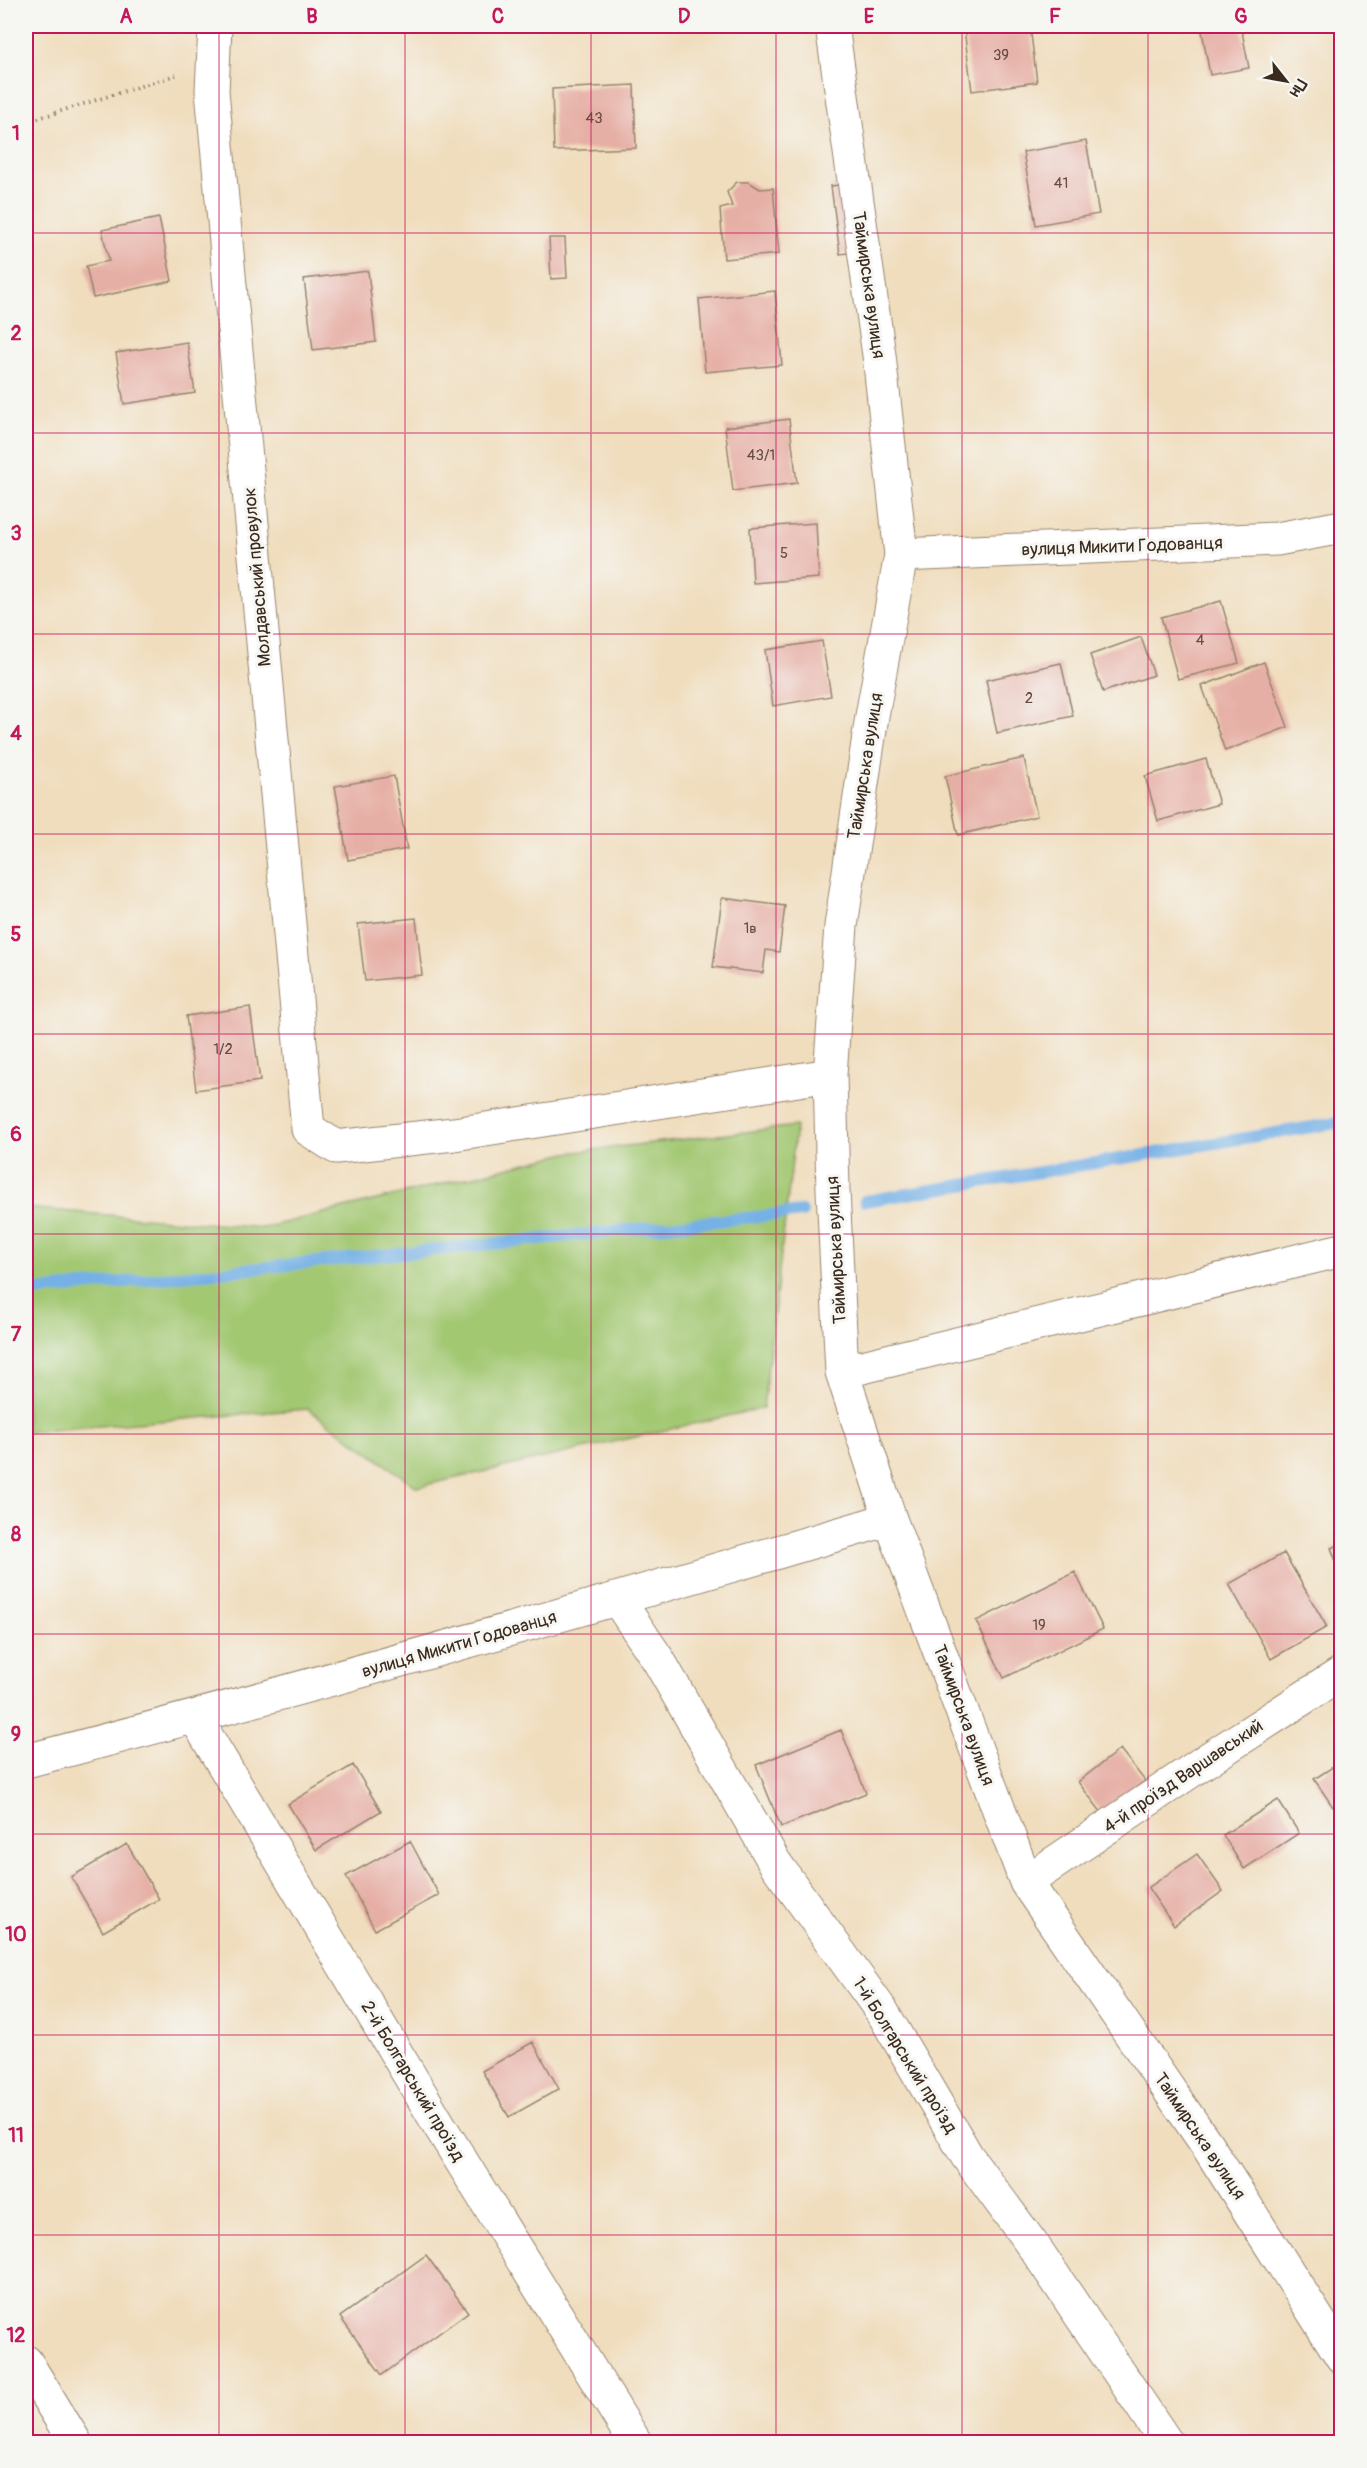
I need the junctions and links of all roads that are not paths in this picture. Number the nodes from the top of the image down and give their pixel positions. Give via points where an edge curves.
1 (221, 26) edge
2 (832, 26) edge
3 (1341, 528) edge
4 (901, 555) junction
5 (830, 1075) junction
6 (1341, 1250) edge
7 (842, 1372) junction
8 (891, 1519) junction
9 (618, 1600) junction
10 (1341, 1673) edge
11 (195, 1717) junction
12 (26, 1761) edge
13 (1026, 1882) junction
14 (1341, 2356) edge
15 (26, 2362) edge
16 (75, 2442) edge
17 (635, 2442) edge
18 (1166, 2442) edge

1 - 5 street, Молдавський провулок via 214,64 213,103 308,1129 336,1148 454,1134
2 - 4 street, Таймирська вулиця via 879,355
3 - 4 street, вулиця Микити Годованця via 1277,539
4 - 5 street, Таймирська вулиця via 841,926
5 - 7 street, Таймирська вулиця
6 - 7 street
7 - 8 street, Таймирська вулиця
8 - 9 street, вулиця Микити Годованця
8 - 13 street, Таймирська вулиця
9 - 11 street, вулиця Микити Годованця
9 - 18 street, 1-й Болгарський проїзд via 658,1661 775,1863 883,2013 967,2156 1039,2254
10 - 13 street, 4-й проїзд Варшавський
11 - 12 street, вулиця Микити Годованця
11 - 17 street, 2-й Болгарський проїзд
13 - 14 street, Таймирська вулиця via 1207,2145
15 - 16 street

